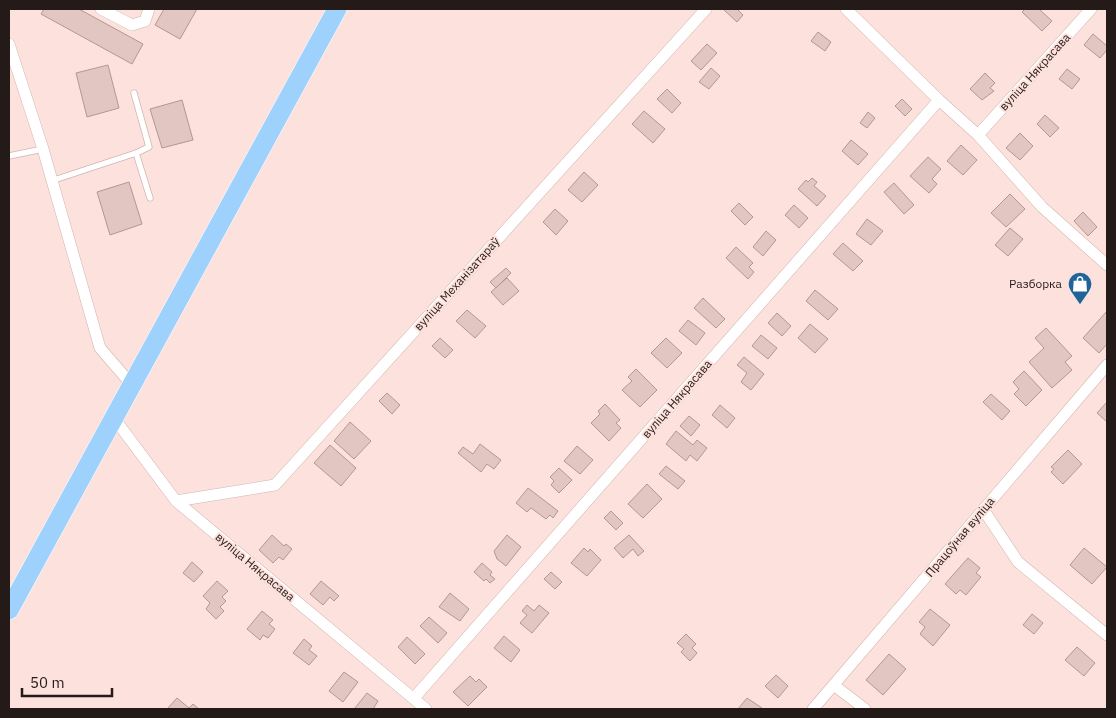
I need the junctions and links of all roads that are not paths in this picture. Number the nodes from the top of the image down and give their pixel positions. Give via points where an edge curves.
1 (101, 9) edge
2 (150, 9) edge
3 (337, 9) edge
4 (706, 9) edge
5 (846, 9) edge
6 (1091, 9) edge
7 (9, 44) edge
8 (134, 92) dead end
9 (939, 100) junction
10 (978, 135) junction
11 (43, 149) junction
12 (136, 152) junction
13 (9, 156) edge
14 (51, 181) junction
15 (150, 198) dead end
16 (1107, 265) edge
17 (1107, 365) edge
18 (132, 385) junction
19 (114, 418) junction
20 (176, 501) junction
21 (983, 510) junction
22 (9, 610) edge
23 (1107, 635) edge
24 (835, 686) junction
25 (414, 698) junction
26 (426, 709) edge
27 (813, 709) edge
28 (865, 709) edge

1 - 2 street via 132,25 145,21
3 - 18 main road
4 - 20 street, вуліца Механізатараў via 275,486
5 - 9 street
6 - 10 street, вуліца Някрасава
7 - 11 street
8 - 12 lane via 150,147
9 - 10 street
9 - 25 street, вуліца Някрасава
10 - 16 street via 1042,206
11 - 13 lane
11 - 14 street
12 - 14 lane
12 - 15 lane
14 - 18 street via 100,348
17 - 21 street, Працоўная вуліца
18 - 19 main road
19 - 20 street, вуліца Някрасава
19 - 22 main road
20 - 25 street, вуліца Някрасава
21 - 23 street via 1018,562
21 - 24 street, Працоўная вуліца
24 - 27 street, Працоўная вуліца
24 - 28 street
25 - 26 street, вуліца Някрасава

